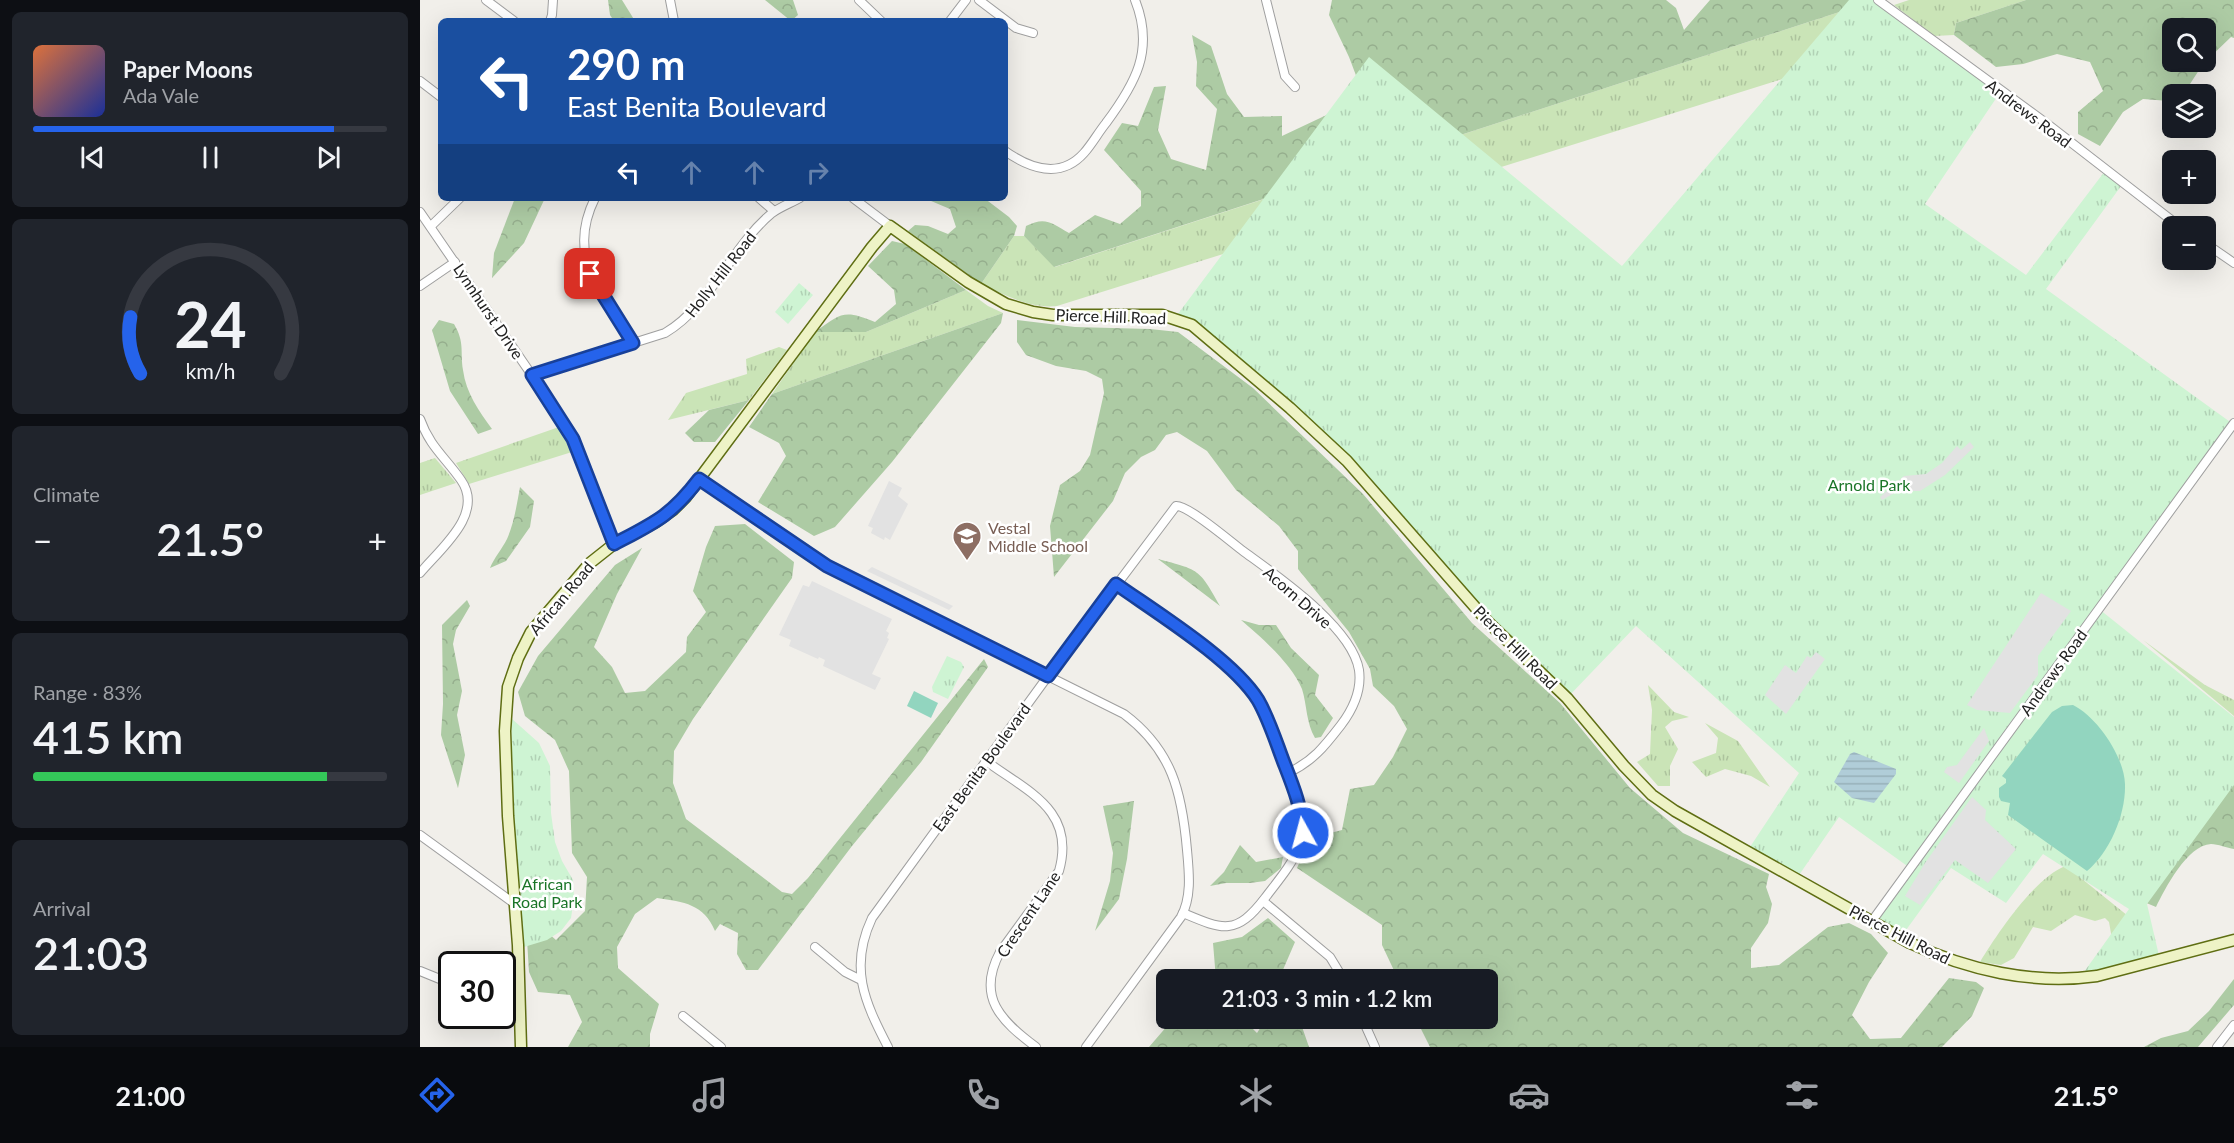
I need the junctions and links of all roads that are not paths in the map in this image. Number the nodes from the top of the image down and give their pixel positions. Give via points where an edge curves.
1 (486, 0) edge
2 (553, 0) edge
3 (670, 0) edge
4 (859, 0) edge
5 (966, 0) edge
6 (979, 0) edge
7 (1135, 0) edge
8 (1266, 0) edge
9 (1878, 0) edge
10 (510, 18) edge
11 (551, 18) edge
12 (673, 18) edge
13 (878, 18) edge
14 (952, 18) edge
15 (1003, 18) edge
16 (1008, 22) edge
17 (1034, 33) dead end
18 (420, 81) edge
19 (1295, 87) dead end
20 (438, 95) edge
21 (1008, 153) edge
22 (457, 201) edge
23 (594, 201) edge
24 (762, 201) edge
25 (794, 201) edge
26 (857, 201) edge
27 (774, 211) junction
28 (420, 212) edge
29 (2167, 216) edge
30 (431, 226) junction
31 (890, 226) junction
32 (2216, 251) edge
33 (455, 262) junction
34 (2234, 263) edge
35 (420, 286) edge
36 (633, 343) junction
37 (532, 375) junction
38 (420, 419) edge
39 (2234, 423) edge
40 (699, 479) junction
41 (1174, 508) joint
42 (614, 544) junction
43 (420, 573) edge
44 (1116, 584) junction
45 (1048, 676) junction
46 (986, 761) junction
47 (1288, 773) junction
48 (420, 835) edge
49 (1263, 901) junction
50 (515, 904) junction
51 (1183, 913) junction
52 (1872, 921) junction
53 (2234, 940) edge
54 (815, 947) dead end
55 (1337, 969) edge
56 (420, 972) edge
57 (438, 979) edge
58 (861, 980) junction
59 (516, 991) edge
60 (520, 991) junction
61 (683, 1016) dead end
62 (2234, 1025) edge
63 (1367, 1029) edge
64 (522, 1047) edge
65 (721, 1047) edge
66 (888, 1047) edge
67 (1036, 1047) edge
68 (1086, 1047) edge
69 (1375, 1047) edge
70 (2217, 1047) edge

1 - 10 street
2 - 11 street
3 - 12 street
4 - 13 street
5 - 14 street
6 - 15 street
7 - 21 street via 1142,22 1139,68 1131,88 1083,154 1052,169 1027,165
8 - 19 street via 1285,76
9 - 29 street, Andrews Road
16 - 17 street
18 - 20 street
22 - 30 street
23 - 36 street via 586,220 585,257 590,274
24 - 27 street
25 - 27 street, Holly Hill Road
26 - 31 street, Pierce Hill Road
27 - 36 street, Holly Hill Road via 742,245 691,313 665,333
28 - 30 street, Lynnhurst Drive
30 - 33 street, Lynnhurst Drive
31 - 40 street, African Road
31 - 52 street, Pierce Hill Road via 1006,304 1053,315 1162,315 1192,325 1347,461 1489,623 1567,698 1652,795
32 - 34 street
33 - 35 street
33 - 37 street, Lynnhurst Drive
36 - 37 street, Holly Hill Road
37 - 42 street, Lynnhurst Drive via 573,439
38 - 43 street via 432,446 461,480 469,499 460,527
39 - 52 street, Andrews Road
40 - 42 street, African Road via 673,510
40 - 45 street via 827,566
41 - 44 street, East Benita Boulevard
41 - 47 street, Acorn Drive via 1181,506 1199,517 1297,592 1331,624 1356,661 1359,687 1351,711 1315,757
42 - 50 street, African Road via 590,563 531,632 508,687 505,731
44 - 45 street, East Benita Boulevard
44 - 47 street via 1232,670 1257,698
45 - 46 street, East Benita Boulevard
45 - 51 street via 1124,714 1149,735 1163,754 1173,773 1185,827 1189,874
46 - 58 street, East Benita Boulevard via 872,918 861,949
46 - 67 street, Crescent Lane via 1046,805 1056,817 1063,838 1059,870 993,964 991,983 996,1010
47 - 49 street via 1300,806 1303,833 1288,867
48 - 50 street
49 - 51 street via 1248,918 1232,926 1208,924
49 - 55 street via 1330,957
50 - 60 street, African Road
51 - 68 street
52 - 53 street, Pierce Hill Road via 1952,961 2044,978 2097,976
54 - 58 street
56 - 57 street
58 - 66 street, East Benita Boulevard via 872,1017
59 - 60 street
60 - 64 street, African Road
61 - 65 street
62 - 70 street
63 - 69 street

